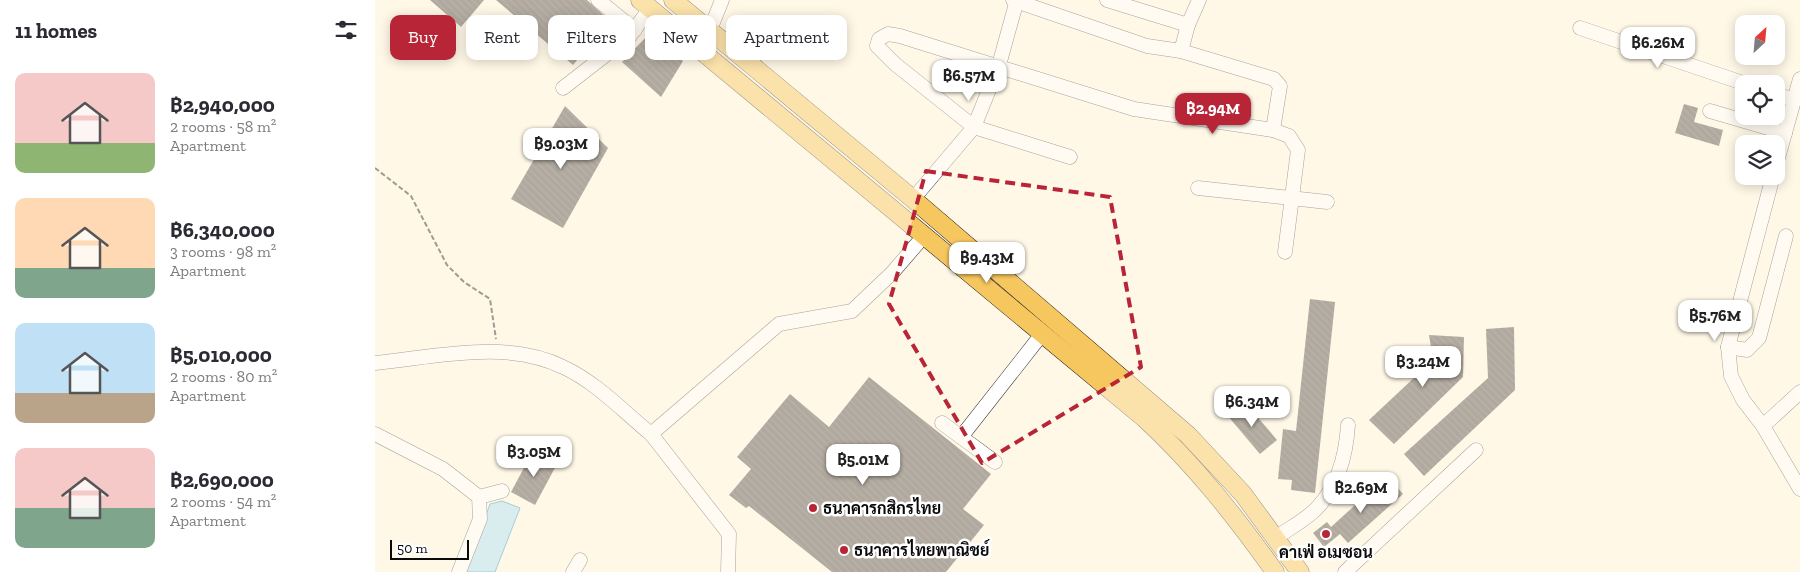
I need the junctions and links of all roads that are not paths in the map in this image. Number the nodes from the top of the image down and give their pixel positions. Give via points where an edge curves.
1 (598, 0) edge
2 (673, 0) edge
3 (722, 0) edge
4 (1016, 0) edge
5 (1107, 0) edge
6 (1199, 0) edge
7 (645, 4) edge
8 (616, 15) edge
9 (692, 15) edge
10 (716, 15) edge
11 (1188, 25) junction
12 (1581, 28) dead end
13 (635, 30) edge
14 (716, 35) edge
15 (1181, 51) junction
16 (599, 60) edge
17 (999, 65) junction
18 (1800, 79) edge
19 (1735, 80) edge
20 (563, 88) dead end
21 (1785, 97) edge
22 (1794, 100) junction
23 (1710, 112) dead end
24 (974, 127) junction
25 (1273, 130) junction
26 (1785, 133) joint
27 (1070, 156) dead end
28 (1771, 185) edge
29 (1199, 188) dead end
30 (913, 199) junction
31 (1292, 199) junction
32 (1327, 202) dead end
33 (1786, 236) dead end
34 (923, 237) junction
35 (1285, 252) dead end
36 (1042, 334) junction
37 (1728, 348) junction
38 (375, 363) edge
39 (1800, 392) edge
40 (942, 422) dead end
41 (1348, 425) dead end
42 (1763, 426) junction
43 (375, 434) edge
44 (651, 434) junction
45 (961, 437) junction
46 (1476, 450) dead end
47 (995, 462) dead end
48 (1800, 489) edge
49 (502, 491) dead end
50 (479, 497) junction
51 (1276, 538) junction
52 (459, 572) edge
53 (728, 572) edge
54 (1275, 572) edge
55 (1300, 572) edge
56 (1345, 572) edge

1 - 8 street
2 - 9 main road
3 - 10 street
4 - 15 street via 1147,46
4 - 17 street
5 - 11 street
6 - 11 street
7 - 13 street
7 - 34 main road
11 - 15 street
12 - 19 street
14 - 30 main road
15 - 25 street via 1274,79 1280,86
16 - 20 street
17 - 24 street
17 - 24 street via 899,36 887,34 877,43 895,64
17 - 25 street via 1134,109
18 - 22 street
21 - 22 street
22 - 26 street
23 - 26 street
24 - 27 street
24 - 30 street
25 - 31 street via 1289,136 1299,150
28 - 37 street
29 - 31 street
30 - 51 main road via 1188,435 1237,486
31 - 32 street
31 - 35 street
33 - 37 street via 1759,338 1747,350
34 - 36 main road
34 - 44 street via 893,273 852,310 779,324
36 - 45 street
36 - 54 main road via 1176,448 1227,506
37 - 42 street via 1731,376 1743,400
38 - 44 street via 497,351 541,358 565,367 592,385
39 - 42 street
40 - 45 street
41 - 51 street via 1346,454 1335,482 1317,508
42 - 48 street
43 - 50 street via 443,469
44 - 53 street via 729,534
45 - 47 street
46 - 56 street
49 - 50 street
50 - 52 street via 480,519
51 - 55 main road

